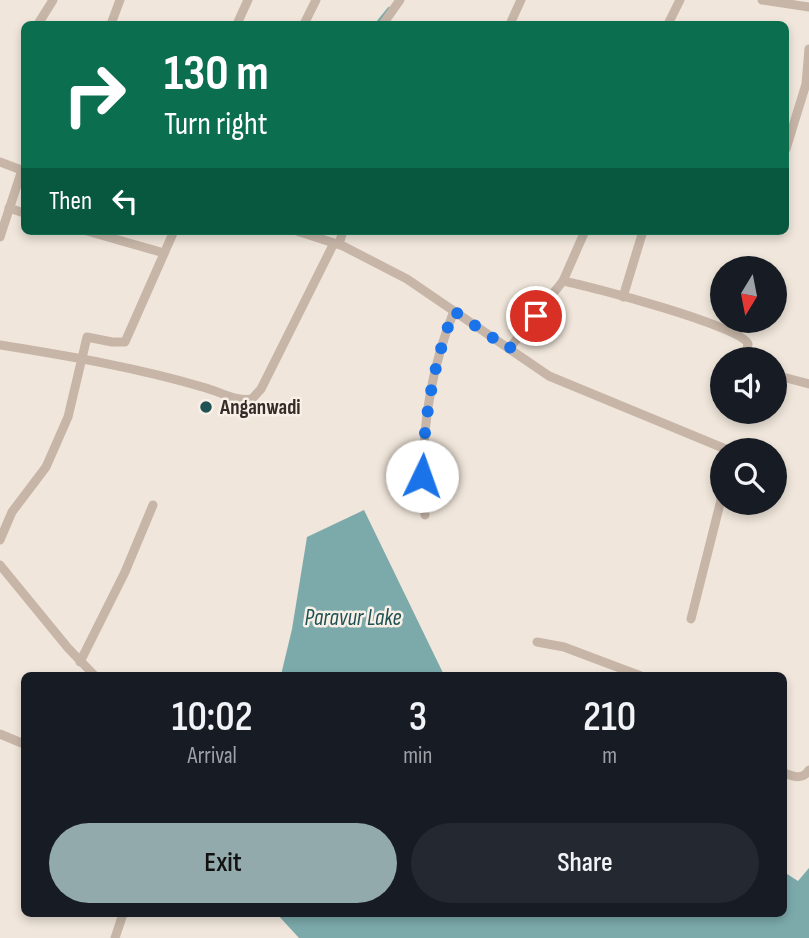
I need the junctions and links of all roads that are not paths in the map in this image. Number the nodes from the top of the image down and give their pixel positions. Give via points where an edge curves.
1 (53, 0) edge
2 (120, 0) edge
3 (248, 0) edge
4 (316, 0) edge
5 (400, 0) edge
6 (521, 0) edge
7 (680, 0) edge
8 (762, 0) edge
9 (809, 7) edge
10 (40, 21) edge
11 (112, 21) edge
12 (238, 21) edge
13 (306, 21) edge
14 (385, 21) edge
15 (511, 21) edge
16 (669, 21) edge
17 (809, 49) edge
18 (807, 85) edge
19 (789, 140) edge
20 (0, 162) edge
21 (21, 169) edge
22 (21, 175) edge
23 (9, 208) junction
24 (21, 212) edge
25 (100, 235) edge
26 (172, 235) edge
27 (309, 235) edge
28 (341, 235) edge
29 (583, 235) edge
30 (642, 235) edge
31 (0, 237) edge
32 (337, 244) junction
33 (164, 254) junction
34 (563, 281) junction
35 (623, 297) junction
36 (454, 311) junction
37 (0, 345) edge
38 (747, 347) edge
39 (509, 349) junction
40 (83, 359) junction
41 (787, 378) edge
42 (809, 384) edge
43 (710, 443) edge
44 (153, 505) dead end
45 (425, 515) dead end
46 (717, 515) edge
47 (0, 540) edge
48 (0, 565) edge
49 (691, 619) dead end
50 (537, 642) dead end
51 (80, 662) junction
52 (91, 672) edge
53 (630, 672) edge
54 (0, 734) edge
55 (21, 743) edge
56 (809, 770) edge
57 (787, 774) edge
58 (122, 917) edge
59 (115, 938) edge

1 - 10 street
2 - 11 street
3 - 12 street
4 - 13 street
5 - 14 street
6 - 15 street
7 - 16 street
8 - 9 street
17 - 18 street
18 - 19 street
20 - 21 street
22 - 23 street
23 - 24 street
23 - 31 street
25 - 33 street
26 - 33 street
27 - 32 street
28 - 32 street
29 - 34 street
30 - 35 street
32 - 36 street via 407,279
32 - 40 street via 252,399
33 - 40 street via 125,342 87,337
34 - 35 street
34 - 39 street
35 - 38 street via 742,336
36 - 39 street
36 - 45 street via 430,394 422,461
37 - 40 street
39 - 43 street via 549,376
40 - 47 street via 68,417 46,467 12,512
41 - 42 street
44 - 51 street
46 - 49 street
48 - 51 street
50 - 53 street
51 - 52 street
54 - 55 street
56 - 57 street via 798,777
58 - 59 street

